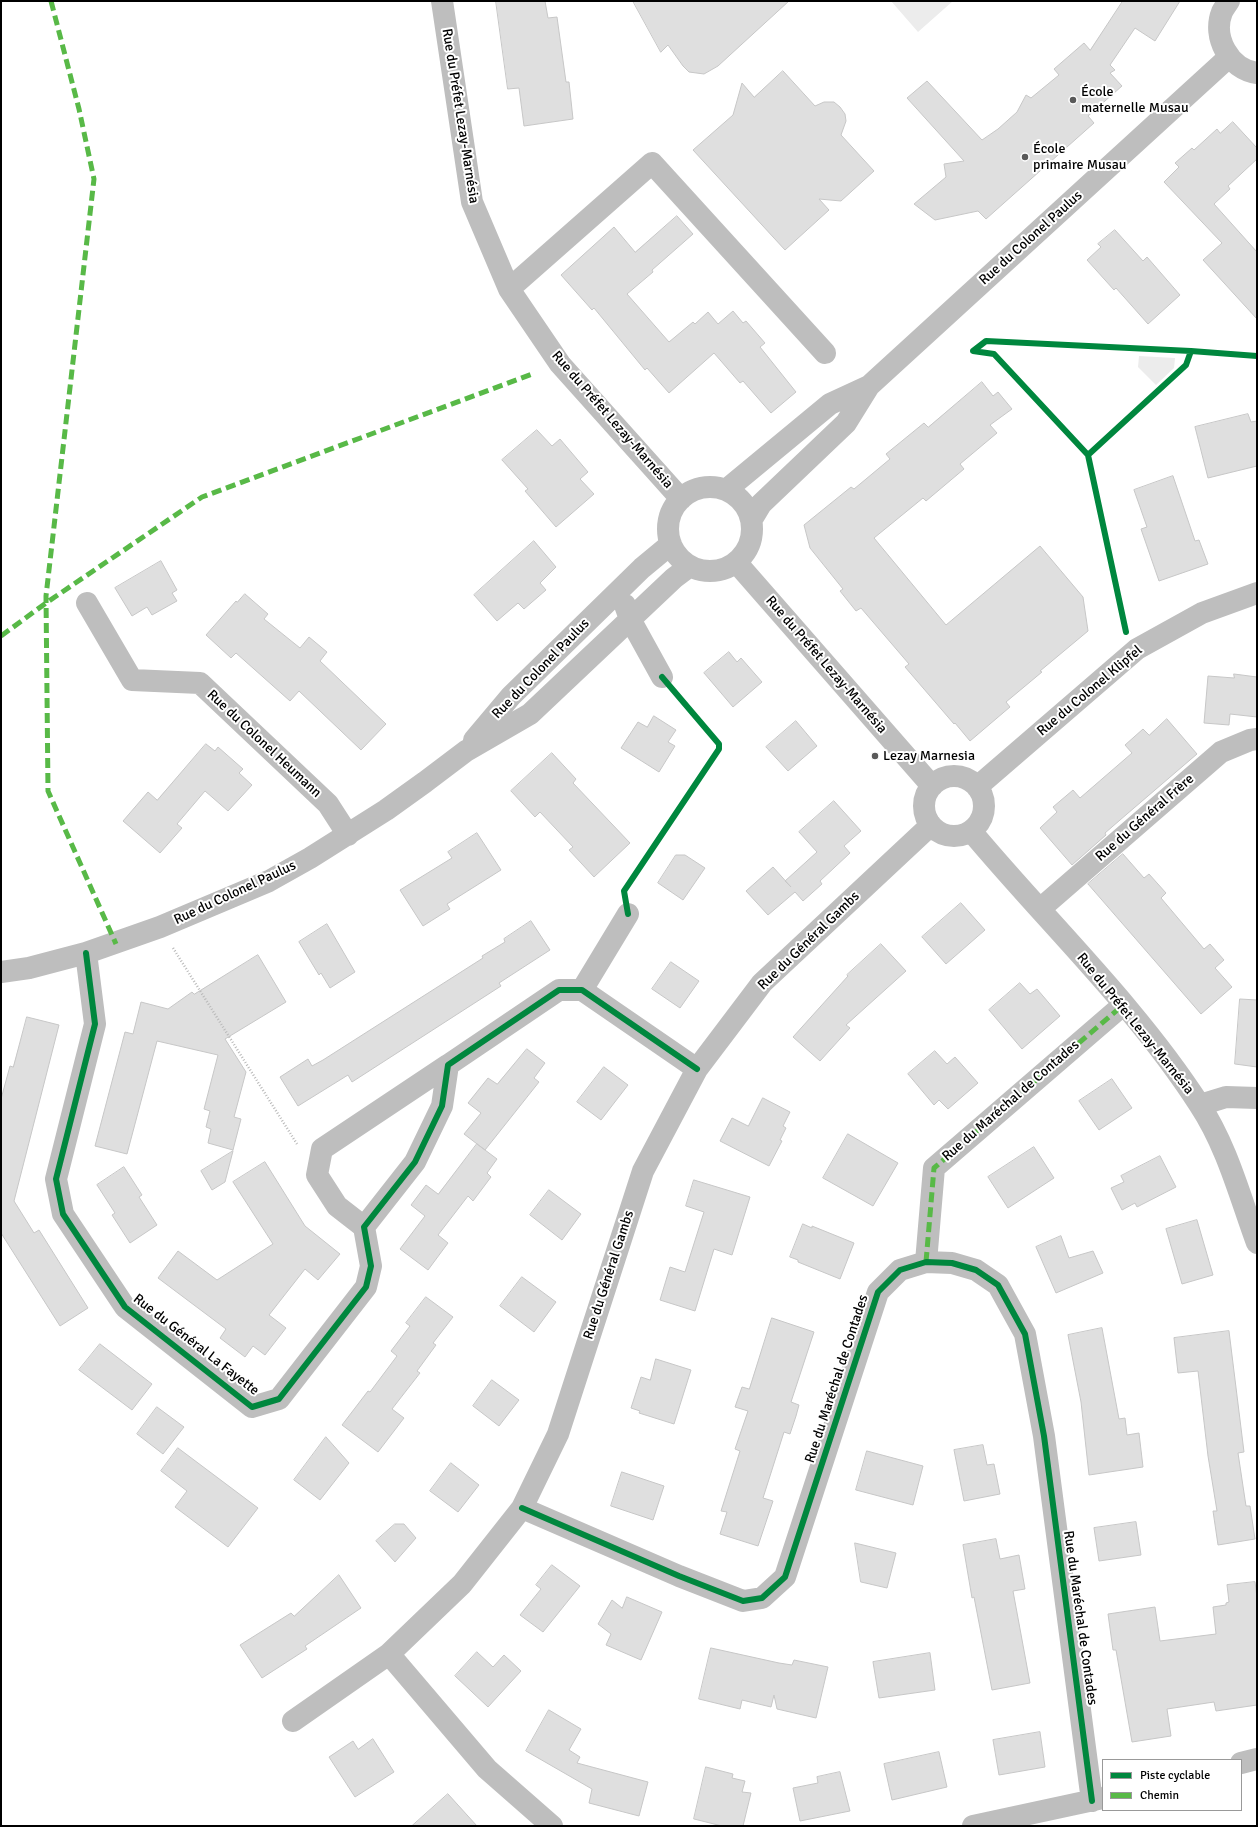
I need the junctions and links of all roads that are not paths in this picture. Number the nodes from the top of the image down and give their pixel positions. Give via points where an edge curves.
1 (442, 1) edge
2 (1229, 1) edge
3 (1229, 57) junction
4 (1257, 73) edge
5 (509, 289) junction
6 (825, 353) dead end
7 (869, 386) junction
8 (726, 490) junction
9 (681, 499) junction
10 (752, 519) junction
11 (671, 544) junction
12 (736, 562) junction
13 (690, 566) junction
14 (620, 590) junction
15 (1257, 593) edge
16 (87, 603) dead end
17 (630, 619) junction
18 (662, 677) road end
19 (1257, 739) edge
20 (466, 751) junction
21 (932, 786) junction
22 (977, 787) junction
23 (931, 825) junction
24 (971, 831) junction
25 (348, 835) junction
26 (1040, 910) junction
27 (628, 914) road end
28 (86, 953) junction
29 (1, 972) edge
30 (582, 990) junction
31 (1123, 1005) junction
32 (448, 1065) junction
33 (697, 1069) junction
34 (1257, 1098) edge
35 (1200, 1105) junction
36 (364, 1227) junction
37 (1257, 1244) edge
38 (926, 1262) junction
39 (522, 1508) junction
40 (389, 1654) junction
41 (293, 1722) dead end
42 (1257, 1759) edge
43 (1242, 1763) edge
44 (1098, 1800) edge
45 (552, 1826) edge
46 (973, 1826) edge

1 - 5 street, Rue du Préfet Lezay-Marnésia via 472,202
2 - 3 street via 1222,12 1219,27 1221,43
3 - 4 street via 1239,66
3 - 7 street, Rue du Colonel Paulus
5 - 6 street via 652,163
5 - 9 street, Rue du Préfet Lezay-Marnésia via 560,364
7 - 8 street, Rue du Colonel Paulus via 830,404
7 - 10 street, Rue du Colonel Paulus via 846,423 761,504
8 - 9 street via 702,488 691,491
8 - 10 street via 738,497
9 - 11 street via 673,508 669,520
10 - 12 street via 750,544
11 - 13 street via 682,560
11 - 14 street, Rue du Colonel Paulus
12 - 13 street via 709,571
12 - 21 street, Rue du Préfet Lezay-Marnésia
13 - 17 street, Rue du Colonel Paulus
14 - 17 street
14 - 20 street, Rue du Colonel Paulus via 511,696
15 - 22 street, Rue du Colonel Klipfel via 1202,613 1137,649
16 - 25 street, Rue du Colonel Heumann via 132,680 200,683 328,804
17 - 18 street
17 - 20 street, Rue du Colonel Paulus via 530,714
19 - 26 street, Rue du Général Frère via 1221,752
20 - 25 street, Rue du Colonel Paulus
21 - 22 street via 940,780 955,776 970,780
21 - 23 street via 927,793 924,810
22 - 24 street via 982,795 983,815
23 - 24 street via 938,831 954,836
23 - 33 street, Rue du Général Gambs via 762,983
24 - 26 street, Rue du Préfet Lezay-Marnésia
25 - 28 street, Rue du Colonel Paulus via 269,881 160,928
26 - 31 street, Rue du Préfet Lezay-Marnésia
27 - 30 street
28 - 29 street, Rue du Colonel Paulus via 29,968
28 - 36 street, Rue du Général La Fayette via 95,1024 56,1179 63,1214 125,1307 252,1407 279,1399 366,1288 371,1266
30 - 32 street via 559,990
30 - 33 street
31 - 35 street, Rue du Préfet Lezay-Marnésia
31 - 38 street, Rue du Maréchal de Contades via 934,1168
32 - 36 street via 442,1106 415,1162
32 - 36 street via 322,1149 317,1175 337,1206
33 - 39 street, Rue du Général Gambs via 643,1172 558,1434
34 - 35 street via 1226,1097
35 - 37 street, Rue du Préfet Lezay-Marnésia via 1226,1155
38 - 39 street, Rue du Maréchal de Contades via 900,1270 878,1292 785,1577 762,1598 743,1600 679,1576
38 - 44 street, Rue du Maréchal de Contades via 952,1263 976,1270 998,1285 1025,1334 1044,1436
39 - 40 street, Rue du Général Gambs via 462,1584
40 - 41 street, Rue du Général Gambs
40 - 45 street via 487,1769
42 - 43 street
44 - 46 street

